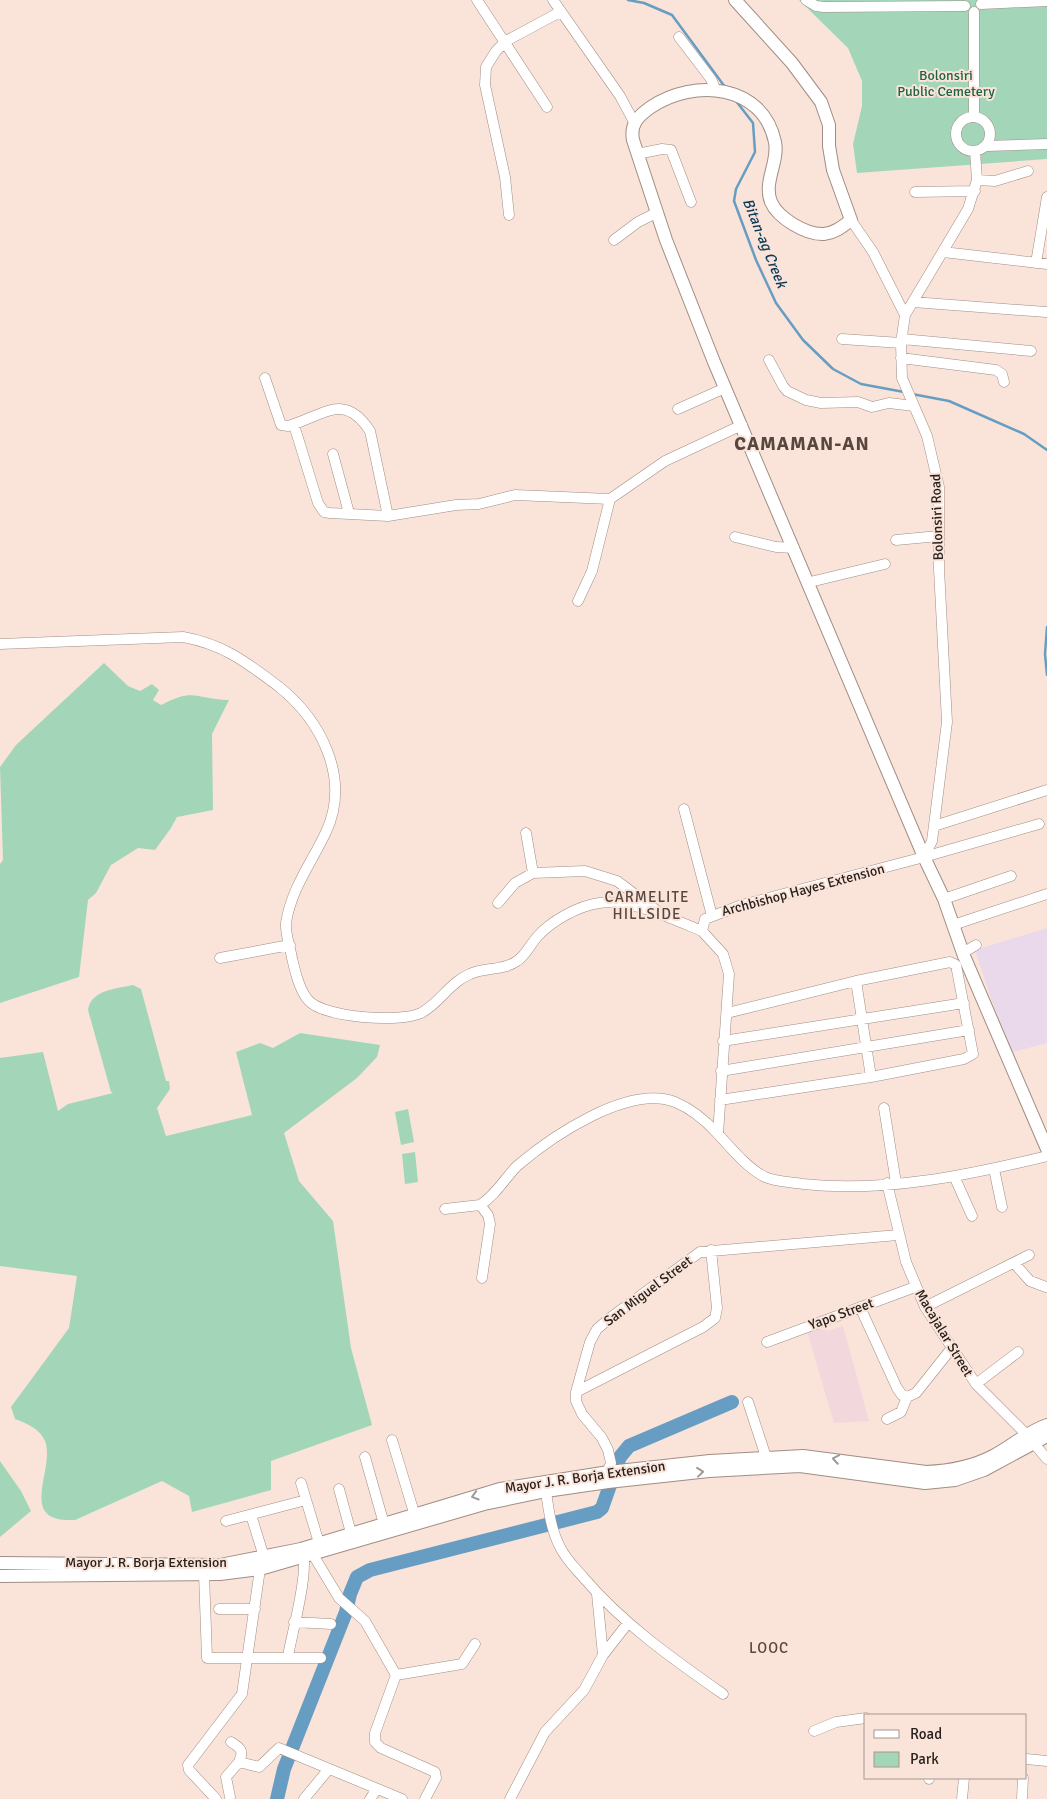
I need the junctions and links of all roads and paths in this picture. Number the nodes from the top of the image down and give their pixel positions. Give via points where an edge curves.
1 (477, 0) edge
2 (554, 0) edge
3 (735, 0) edge
4 (806, 0) edge
5 (1047, 1) edge
6 (973, 4) edge
7 (560, 12) junction
8 (679, 37) dead end
9 (506, 41) junction
10 (724, 92) junction
11 (547, 107) dead end
12 (974, 116) junction
13 (634, 122) junction
14 (1047, 144) edge
15 (986, 146) junction
16 (975, 151) junction
17 (637, 154) junction
18 (1028, 171) dead end
19 (977, 180) junction
20 (975, 191) junction
21 (915, 192) dead end
22 (1047, 197) edge
23 (691, 202) dead end
24 (656, 213) junction
25 (509, 214) dead end
26 (850, 220) junction
27 (614, 240) dead end
28 (943, 252) junction
29 (1042, 263) edge
30 (913, 302) junction
31 (1046, 312) edge
32 (905, 315) junction
33 (842, 338) dead end
34 (902, 341) junction
35 (1031, 351) dead end
36 (901, 358) junction
37 (769, 360) dead end
38 (265, 378) dead end
39 (1004, 382) dead end
40 (726, 388) junction
41 (913, 403) junction
42 (678, 409) dead end
43 (742, 424) junction
44 (294, 425) junction
45 (333, 454) dead end
46 (610, 499) junction
47 (349, 513) junction
48 (388, 516) junction
49 (938, 536) junction
50 (735, 537) dead end
51 (896, 540) dead end
52 (794, 548) junction
53 (885, 564) dead end
54 (810, 582) junction
55 (578, 601) dead end
56 (0, 644) edge
57 (1047, 790) edge
58 (684, 809) dead end
59 (1039, 824) dead end
60 (934, 826) junction
61 (526, 833) dead end
62 (927, 852) junction
63 (533, 873) junction
64 (1011, 876) dead end
65 (1047, 894) edge
66 (944, 899) junction
67 (498, 903) dead end
68 (660, 914) junction
69 (712, 916) junction
70 (953, 925) junction
71 (702, 931) junction
72 (290, 945) junction
73 (976, 946) dead end
74 (964, 956) junction
75 (220, 958) dead end
76 (856, 981) junction
77 (964, 1003) junction
78 (727, 1013) junction
79 (861, 1018) junction
80 (969, 1030) junction
81 (723, 1041) junction
82 (866, 1048) junction
83 (721, 1071) junction
84 (871, 1077) junction
85 (720, 1100) junction
86 (884, 1108) dead end
87 (718, 1134) junction
88 (1047, 1149) edge
89 (1047, 1156) edge
90 (994, 1169) junction
91 (954, 1176) junction
92 (891, 1183) junction
93 (480, 1205) junction
94 (1002, 1206) dead end
95 (445, 1209) dead end
96 (972, 1216) dead end
97 (898, 1235) junction
98 (711, 1250) junction
99 (1029, 1255) dead end
100 (1014, 1263) junction
101 (482, 1278) dead end
102 (915, 1287) junction
103 (1046, 1287) dead end
104 (860, 1307) junction
105 (925, 1307) junction
106 (767, 1342) dead end
107 (951, 1349) junction
108 (1018, 1352) dead end
109 (976, 1384) junction
110 (576, 1392) junction
111 (907, 1397) junction
112 (748, 1402) dead end
113 (887, 1419) dead end
114 (1047, 1425) edge
115 (1047, 1436) edge
116 (1029, 1438) junction
117 (392, 1440) dead end
118 (766, 1456) junction
119 (365, 1457) dead end
120 (1047, 1459) edge
121 (855, 1468) junction
122 (634, 1475) junction
123 (606, 1477) junction
124 (301, 1483) dead end
125 (545, 1486) junction
126 (339, 1489) dead end
127 (306, 1500) junction
128 (432, 1514) junction
129 (252, 1515) junction
130 (414, 1516) junction
131 (226, 1521) dead end
132 (384, 1524) junction
133 (351, 1533) junction
134 (310, 1550) junction
135 (0, 1563) edge
136 (262, 1563) junction
137 (38, 1568) junction
138 (220, 1569) junction
139 (204, 1574) junction
140 (0, 1576) edge
141 (597, 1594) junction
142 (220, 1609) dead end
143 (255, 1609) junction
144 (294, 1622) junction
145 (628, 1623) junction
146 (331, 1624) dead end
147 (475, 1644) dead end
148 (603, 1655) junction
149 (288, 1656) junction
150 (247, 1658) junction
151 (321, 1658) dead end
152 (396, 1675) junction
153 (723, 1694) dead end
154 (864, 1718) edge
155 (814, 1731) dead end
156 (231, 1742) dead end
157 (1027, 1759) edge
158 (1047, 1761) edge
159 (239, 1762) junction
160 (328, 1770) junction
161 (964, 1779) edge
162 (1023, 1779) edge
163 (377, 1789) junction
164 (227, 1798) edge
165 (216, 1799) edge
166 (304, 1799) edge
167 (370, 1799) edge
168 (402, 1799) edge
169 (426, 1799) edge
170 (510, 1799) edge
171 (962, 1799) edge
172 (1022, 1799) edge

1 - 9 street
2 - 7 street
3 - 26 main road via 792,63 821,102 829,125 833,170
4 - 6 street via 816,6 853,8
5 - 6 street
6 - 12 street
7 - 9 street
7 - 13 street via 620,96
8 - 10 street
9 - 11 street
9 - 25 street via 489,60 484,74 505,177
10 - 13 main road via 689,93 664,101
10 - 26 main road via 754,104 772,132 775,150 769,180 770,196 777,210 798,227 823,234
12 - 15 street via 983,119 990,127 991,137
12 - 16 street via 960,122 956,136 963,148
13 - 17 main road via 631,132
14 - 15 street
15 - 16 street
16 - 19 street, Bolonsiri Road
17 - 23 street via 671,150
17 - 24 main road
18 - 19 street via 995,181
19 - 20 street, Bolonsiri Road
20 - 21 street
20 - 28 street, Bolonsiri Road
22 - 29 street
24 - 27 street
24 - 40 main road
26 - 32 street via 873,252
28 - 29 street
28 - 30 street, Bolonsiri Road
30 - 31 street
30 - 32 street, Bolonsiri Road
32 - 34 street, Bolonsiri Road
33 - 34 street
34 - 35 street
34 - 36 street, Bolonsiri Road
36 - 39 street via 996,370 1002,374
36 - 41 street, Bolonsiri Road via 905,387
37 - 41 street via 787,391 806,400 858,402 872,407
38 - 44 street via 281,425
40 - 42 street
40 - 43 main road
41 - 49 street, Bolonsiri Road via 927,436 937,474
43 - 46 street via 665,461
43 - 52 main road
44 - 47 street via 318,503 324,512
44 - 48 street via 333,409 344,408 357,414 370,431
45 - 47 street
46 - 48 street via 515,495 479,504
46 - 55 street via 592,572
47 - 48 street
49 - 51 street
49 - 60 street, Bolonsiri Road via 947,722
50 - 52 street
52 - 54 main road
53 - 54 street
54 - 62 main road
56 - 72 street via 175,637 202,640 238,657 292,698 315,726 329,755 335,779 335,801 333,817 291,900 286,925
57 - 60 street
58 - 69 street
59 - 62 street, Archbishop Hayes Extension
60 - 62 street, Bolonsiri Road
61 - 63 street
62 - 66 main road
62 - 69 street, Archbishop Hayes Extension
63 - 67 street via 516,883
63 - 68 street via 585,871 607,877 629,888
64 - 66 street
65 - 70 street
66 - 70 main road
68 - 71 street
68 - 72 street via 612,902 589,905 553,923 536,938 522,958 510,966 468,974 449,987 430,1007 409,1016 365,1017 329,1012 318,1007 304,994
69 - 71 street, Archbishop Hayes Extension via 704,919
70 - 74 main road
71 - 78 street via 717,946 727,964 730,986
72 - 75 street
73 - 74 street via 966,951
74 - 88 main road
76 - 77 street via 950,962 956,965
76 - 78 street
76 - 79 street
77 - 79 street
77 - 80 street
78 - 81 street
79 - 81 street
79 - 82 street
80 - 82 street
80 - 84 street via 973,1054 970,1057
81 - 83 street
82 - 83 street
82 - 84 street
83 - 85 street
84 - 85 street
85 - 87 street
86 - 92 street, Macajalar Street
87 - 92 street via 748,1165 768,1178 840,1186
87 - 93 street via 701,1117 674,1102 645,1100 619,1104 556,1135 509,1174
89 - 90 street
90 - 91 street
90 - 94 street
91 - 92 street
91 - 96 street
92 - 97 street, Macajalar Street
93 - 95 street
93 - 101 street via 490,1224
97 - 98 street, San Miguel Street
97 - 102 street, Macajalar Street
98 - 110 street, San Miguel Street via 690,1258 597,1329 590,1342
98 - 110 street via 717,1308 715,1318
99 - 100 street
100 - 103 street via 1030,1281
100 - 105 street
102 - 104 street, Yapo Street
102 - 105 street, Macajalar Street
104 - 106 street, Yapo Street
104 - 111 street via 897,1388
105 - 107 street, Macajalar Street
107 - 109 street, Macajalar Street
107 - 111 street via 916,1393
108 - 109 street
109 - 116 street, Macajalar Street
110 - 123 street via 582,1414 608,1450 611,1462
111 - 113 street via 901,1412
112 - 118 street
114 - 116 main road, Mayor J. R. Borja Extension
115 - 116 main road, Mayor J. R. Borja Extension
116 - 120 street, Macajalar Street
116 - 121 main road, Mayor J. R. Borja Extension via 984,1470 955,1480
117 - 130 street
121 -> 118 main road, Mayor J. R. Borja Extension via 804,1456
118 - 122 main road, Mayor J. R. Borja Extension
119 - 132 street
122 -> 121 main road, Mayor J. R. Borja Extension via 770,1466
122 - 123 main road, Mayor J. R. Borja Extension
123 - 125 main road, Mayor J. R. Borja Extension
124 - 127 street
125 - 128 main road, Mayor J. R. Borja Extension via 500,1489
125 - 141 street via 552,1524 564,1555
126 - 133 street
127 - 129 street
127 - 134 street
128 - 130 main road, Mayor J. R. Borja Extension
128 - 134 main road, Mayor J. R. Borja Extension
129 - 131 street
129 - 136 street
130 - 132 main road, Mayor J. R. Borja Extension
132 - 133 main road, Mayor J. R. Borja Extension
133 - 134 main road, Mayor J. R. Borja Extension
134 - 136 main road, Mayor J. R. Borja Extension
134 - 144 street
134 - 152 street via 346,1605 365,1622
135 - 137 main road, Mayor J. R. Borja Extension
136 - 138 main road, Mayor J. R. Borja Extension
136 - 143 street
137 - 138 main road, Mayor J. R. Borja Extension
137 - 139 main road, Mayor J. R. Borja Extension
137 - 140 main road, Mayor J. R. Borja Extension
138 - 139 main road, Mayor J. R. Borja Extension
139 - 150 street via 206,1656
141 - 145 street
141 - 148 street
142 - 143 street
143 - 150 street
144 - 146 street
144 - 149 street
145 - 148 street
145 - 153 street
147 - 152 street via 462,1664
148 - 170 street via 584,1690 545,1732
149 - 150 street
149 - 151 street
150 - 165 street via 242,1694 188,1764 189,1770
152 - 169 street via 375,1733 375,1742 381,1748 435,1772 436,1778
154 - 155 street via 836,1722
156 - 159 street via 241,1750
157 - 158 street
159 - 160 street via 259,1766 277,1748
159 - 164 street via 226,1778
160 - 163 street
160 - 166 street
161 - 171 street
162 - 172 street
163 - 167 street
163 - 168 street

